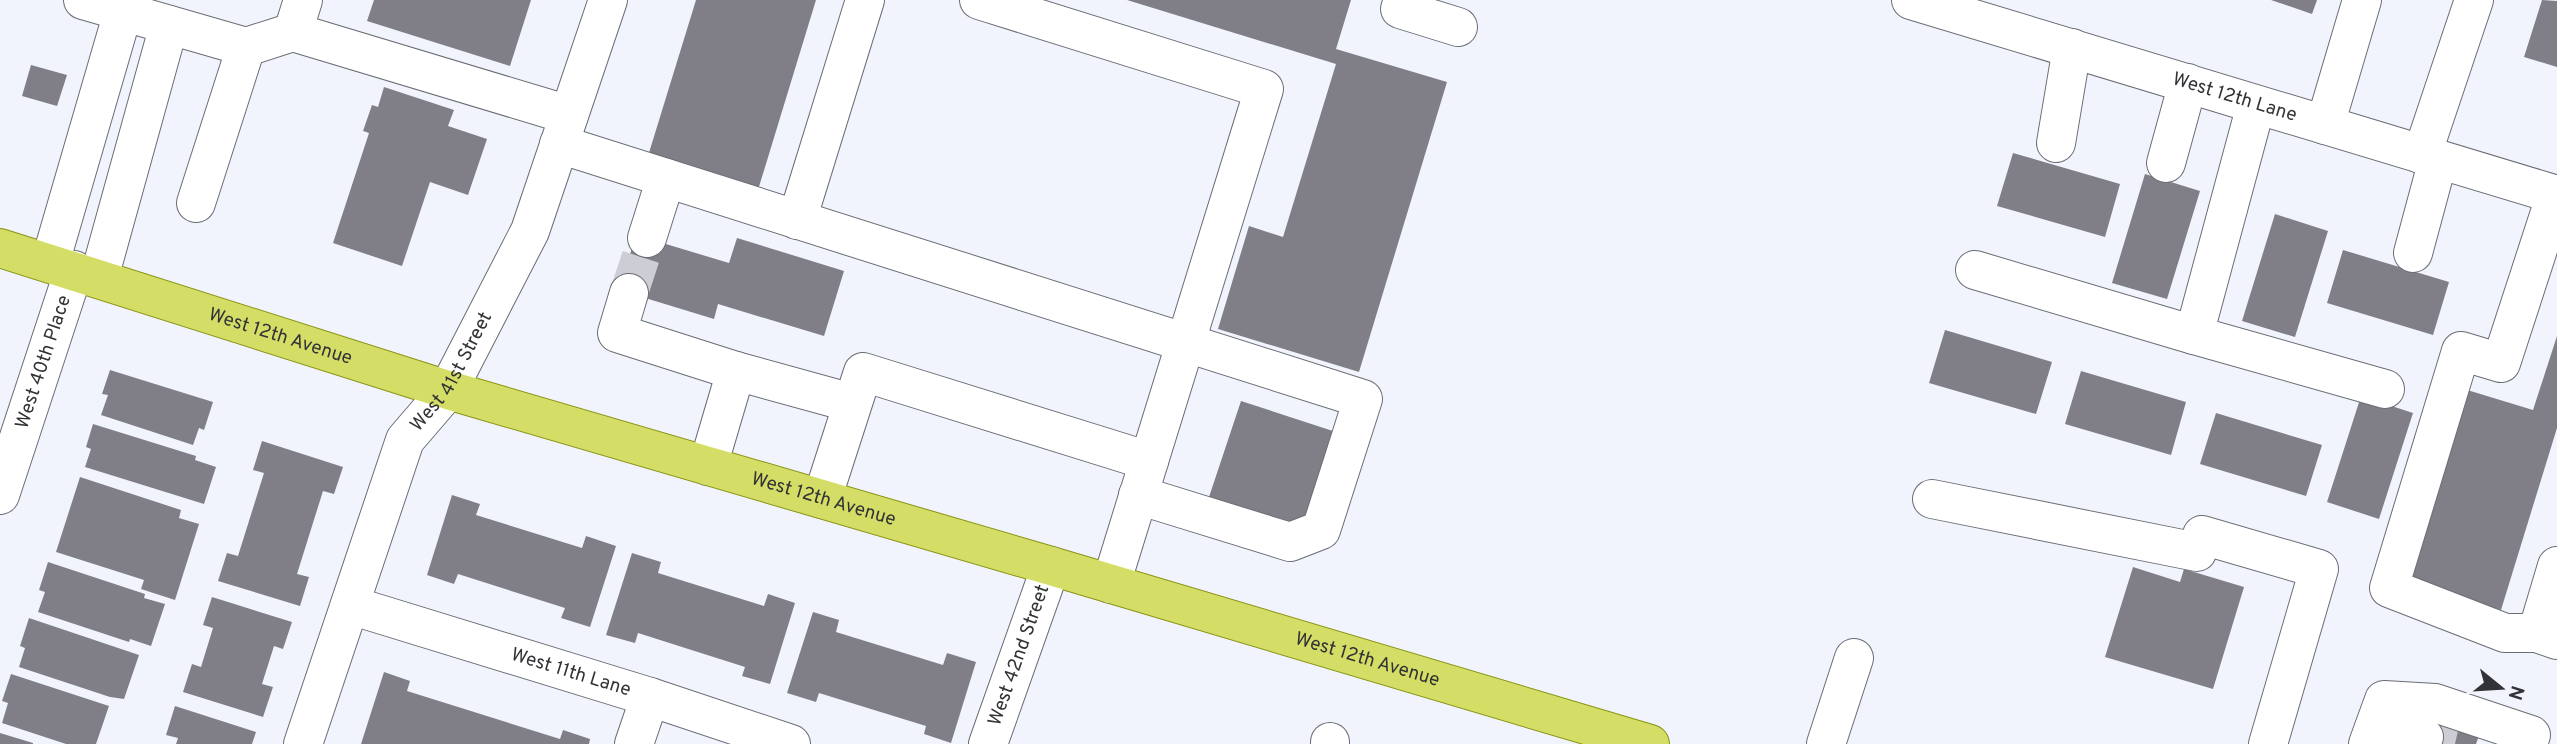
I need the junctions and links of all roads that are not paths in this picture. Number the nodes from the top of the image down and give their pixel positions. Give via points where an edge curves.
1 (83, 0) edge
2 (608, 0) edge
3 (865, 0) edge
4 (979, 0) edge
5 (1403, 0) edge
6 (1911, 0) edge
7 (2362, 0) edge
8 (2473, 0) edge
9 (123, 12) junction
10 (1994, 12) edge
11 (298, 16) edge
12 (169, 25) junction
13 (1458, 27) dead end
14 (246, 47) junction
15 (2072, 48) junction
16 (2188, 83) junction
17 (2256, 104) junction
18 (2325, 125) junction
19 (564, 130) junction
20 (2056, 143) dead end
21 (2430, 157) junction
22 (2166, 163) dead end
23 (666, 178) junction
24 (2556, 195) edge
25 (196, 203) dead end
26 (797, 220) junction
27 (647, 238) tunnel mouth
28 (0, 248) edge
29 (2413, 253) dead end
30 (74, 270) junction
31 (1975, 270) dead end
32 (629, 293) tunnel mouth
33 (2194, 335) junction
34 (1185, 343) junction
35 (736, 371) junction
36 (2385, 388) dead end
37 (448, 390) junction
38 (852, 403) junction
39 (708, 466) junction
40 (1144, 478) junction
41 (0, 495) edge
42 (822, 499) junction
43 (1932, 499) dead end
44 (1051, 566) junction
45 (2557, 566) edge
46 (1111, 584) junction
47 (350, 605) junction
48 (2547, 636) edge
49 (1854, 658) dead end
50 (650, 697) junction
51 (2371, 736) edge
52 (2424, 737) dead end
53 (303, 744) edge
54 (634, 744) edge
55 (791, 744) edge
56 (988, 744) edge
57 (1650, 744) edge
58 (1826, 744) edge
59 (2268, 744) edge
60 (2528, 744) edge

1 - 9 street
2 - 19 street, West 41st Street
3 - 26 street
4 - 34 street via 1264,89
5 - 13 street via 1400,9
6 - 10 street, West 12th Lane
7 - 18 street
8 - 21 street
9 - 12 street
9 - 30 street
10 - 15 street, West 12th Lane
11 - 14 street
11 - 19 street
12 - 14 street
12 - 30 street
14 - 25 street
15 - 16 street, West 12th Lane
15 - 20 street
16 - 17 street, West 12th Lane
16 - 22 street
17 - 18 street, West 12th Lane
17 - 33 street
18 - 21 street, West 12th Lane
19 - 23 street
19 - 37 street, West 41st Street via 530,231
21 - 24 street, West 12th Lane
21 - 29 street
23 - 26 street
23 - 27 street
24 - 48 street via 2501,363 2461,351 2389,588 2505,633
26 - 34 street
28 - 30 main road, West 12th Avenue
30 - 37 main road, West 12th Avenue
30 - 41 street, West 40th Place
31 - 33 street
32 - 35 street via 617,334
33 - 36 street
34 - 40 street
34 - 40 street via 1363,400 1321,530 1290,542
35 - 38 street
35 - 39 street
37 - 39 main road, West 12th Avenue
37 - 47 street, West 41st Street via 405,440
38 - 40 street via 863,372
38 - 42 street
39 - 42 main road, West 12th Avenue
40 - 46 street
42 - 44 main road, West 12th Avenue
43 - 59 street via 2197,552 2202,535 2319,569
44 - 46 main road, West 12th Avenue
44 - 56 street, West 42nd Street
45 - 48 street
46 - 57 main road, West 12th Avenue
47 - 50 street, West 11th Lane
47 - 53 street, West 41st Street
49 - 58 street
50 - 54 street
50 - 55 street, West 11th Lane
51 - 52 street
51 - 60 street via 2384,700 2435,703 2531,735

